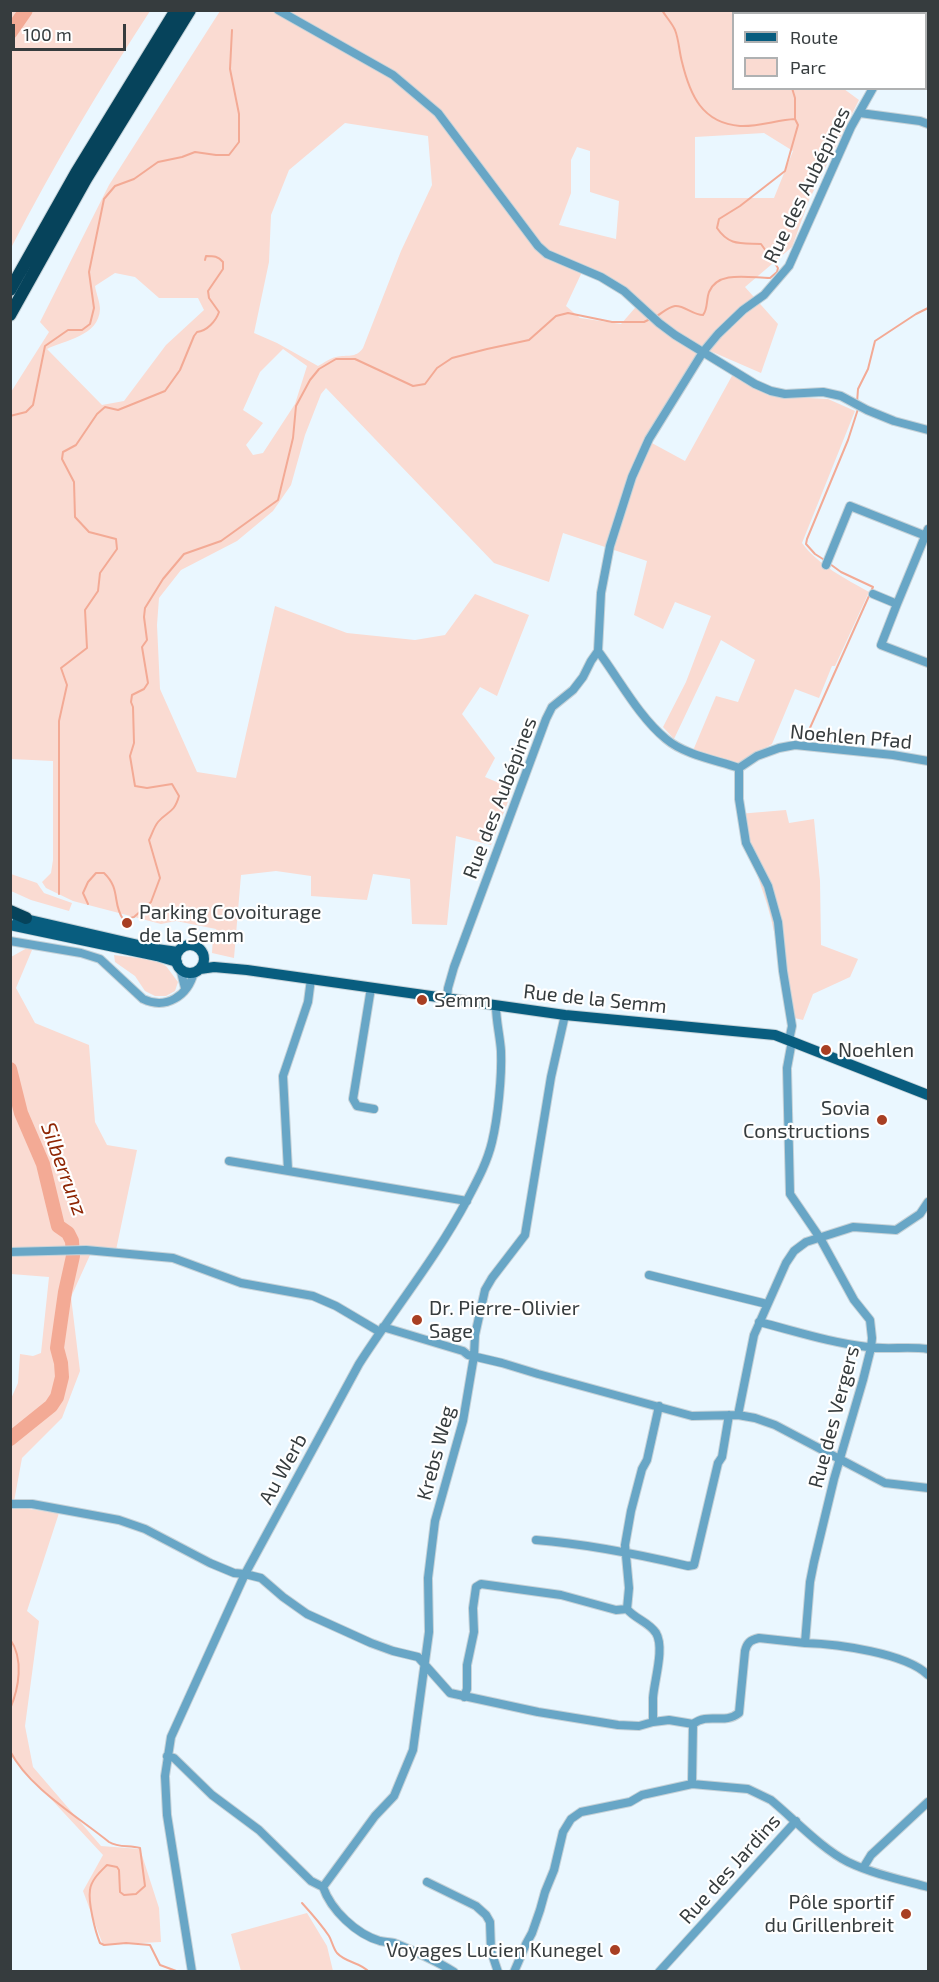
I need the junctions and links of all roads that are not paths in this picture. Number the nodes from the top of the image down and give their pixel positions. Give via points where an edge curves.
1 (176, 10) edge
2 (190, 10) edge
3 (278, 10) edge
4 (872, 90) edge
5 (860, 114) junction
6 (928, 123) edge
7 (10, 290) edge
8 (10, 315) edge
9 (703, 352) junction
10 (928, 430) edge
11 (927, 533) edge
12 (826, 565) dead end
13 (873, 594) dead end
14 (897, 604) junction
15 (598, 651) junction
16 (928, 663) edge
17 (928, 761) edge
18 (739, 768) junction
19 (10, 911) edge
20 (10, 915) edge
21 (26, 918) junction
22 (10, 925) edge
23 (10, 941) edge
24 (204, 957) junction
25 (178, 961) junction
26 (197, 970) junction
27 (247, 970) junction
28 (311, 979) junction
29 (185, 988) junction
30 (371, 988) junction
31 (447, 999) junction
32 (496, 1006) junction
33 (566, 1015) junction
34 (791, 1040) junction
35 (928, 1095) edge
36 (374, 1109) dead end
37 (230, 1161) dead end
38 (288, 1170) junction
39 (466, 1201) junction
40 (928, 1202) edge
41 (820, 1238) junction
42 (10, 1252) edge
43 (649, 1275) dead end
44 (766, 1304) junction
45 (759, 1322) junction
46 (382, 1329) junction
47 (871, 1348) junction
48 (928, 1349) edge
49 (474, 1356) junction
50 (659, 1406) junction
51 (734, 1415) junction
52 (840, 1460) junction
53 (928, 1488) edge
54 (10, 1504) edge
55 (536, 1540) dead end
56 (625, 1551) junction
57 (245, 1574) junction
58 (627, 1609) junction
59 (805, 1643) junction
60 (425, 1663) junction
61 (928, 1676) edge
62 (464, 1697) junction
63 (653, 1722) junction
64 (693, 1724) junction
65 (166, 1755) junction
66 (692, 1784) junction
67 (928, 1802) edge
68 (796, 1821) junction
69 (862, 1868) junction
70 (427, 1882) dead end
71 (323, 1887) junction
72 (928, 1887) edge
73 (192, 1971) edge
74 (454, 1971) edge
75 (498, 1971) edge
76 (514, 1971) edge
77 (659, 1971) edge

1 - 7 highway
2 - 8 highway via 86,179
3 - 9 street via 408,86 438,113 543,251 624,291 659,323
4 - 5 street, Rue des Aubépines
5 - 6 street
5 - 9 street, Rue des Aubépines via 789,266
9 - 10 street via 771,391 841,396 894,421
9 - 15 street, Rue des Aubépines via 649,439 632,477 610,546
11 - 12 street via 850,506
11 - 14 street
13 - 14 street
14 - 16 street via 881,645
15 - 18 street via 641,712 666,739 682,749
15 - 31 street, Rue des Aubépines via 583,677 552,707 546,719 454,967
17 - 18 street, Noehlen Pfad via 795,745 757,756
18 - 34 street, Rue des Vergers via 746,843 768,886 778,922
19 - 21 highway
20 - 21 main road
21 - 25 main road via 156,949
22 - 25 main road
23 - 29 street via 100,959 150,1003 170,1002
24 - 25 main road via 199,948 184,946
24 - 26 main road
24 - 27 main road, Rue de la Semm
25 - 26 main road via 186,972
25 - 29 street
26 - 27 main road, Rue de la Semm
26 - 29 street
27 - 28 main road, Rue de la Semm
28 - 30 main road, Rue de la Semm
28 - 38 street via 308,1002 283,1076
30 - 31 main road, Rue de la Semm
30 - 36 street via 353,1099 357,1106
31 - 32 main road, Rue de la Semm
32 - 33 main road, Rue de la Semm
32 - 39 street, Au Werb via 501,1052 492,1141
33 - 34 main road, Rue de la Semm via 750,1032
33 - 49 street, Krebs Weg via 551,1077 525,1235 485,1290 474,1335
34 - 35 main road, Rue de la Semm
34 - 41 street, Rue des Vergers via 787,1068 790,1194
37 - 38 street
38 - 39 street
39 - 46 street, Au Werb via 429,1266
40 - 41 street via 920,1214 896,1230 853,1227
41 - 44 street via 794,1251
41 - 47 street, Rue des Vergers via 854,1300 870,1320
42 - 46 street via 78,1250 173,1258 241,1283 313,1296
43 - 44 street
44 - 45 street
45 - 47 street
45 - 51 street
46 - 49 street
46 - 57 street, Au Werb
47 - 48 street
47 - 52 street, Rue des Vergers
49 - 50 street
49 - 60 street, Krebs Weg via 463,1421 435,1521
50 - 51 street via 692,1416
50 - 56 street via 631,1511
51 - 52 street via 775,1425
51 - 56 street via 718,1463 694,1564 688,1566
52 - 53 street via 894,1485
52 - 59 street, Rue des Vergers via 810,1582
54 - 57 street via 32,1504 119,1520 210,1563
55 - 56 street
56 - 58 street
57 - 60 street via 261,1578 307,1614
57 - 65 street, Au Werb
58 - 62 street via 481,1584 474,1595 474,1632
58 - 63 street via 655,1631 658,1639
59 - 61 street via 830,1644 904,1661
59 - 64 street via 752,1640 745,1651 739,1713 728,1719 705,1718
60 - 62 street via 450,1693
60 - 71 street, Krebs Weg via 413,1750 400,1783
62 - 63 street via 618,1725
63 - 64 street
64 - 66 street
65 - 71 street via 259,1830 311,1881
65 - 73 street, Au Werb via 166,1815
66 - 68 street via 748,1789 771,1800
66 - 76 street via 581,1812 571,1819 563,1832 532,1933
67 - 69 street
68 - 69 street, Rue des Jardins via 846,1861
68 - 77 street, Rue des Jardins
69 - 72 street, Rue des Jardins
70 - 75 street via 486,1915
71 - 74 street via 348,1924 358,1931

